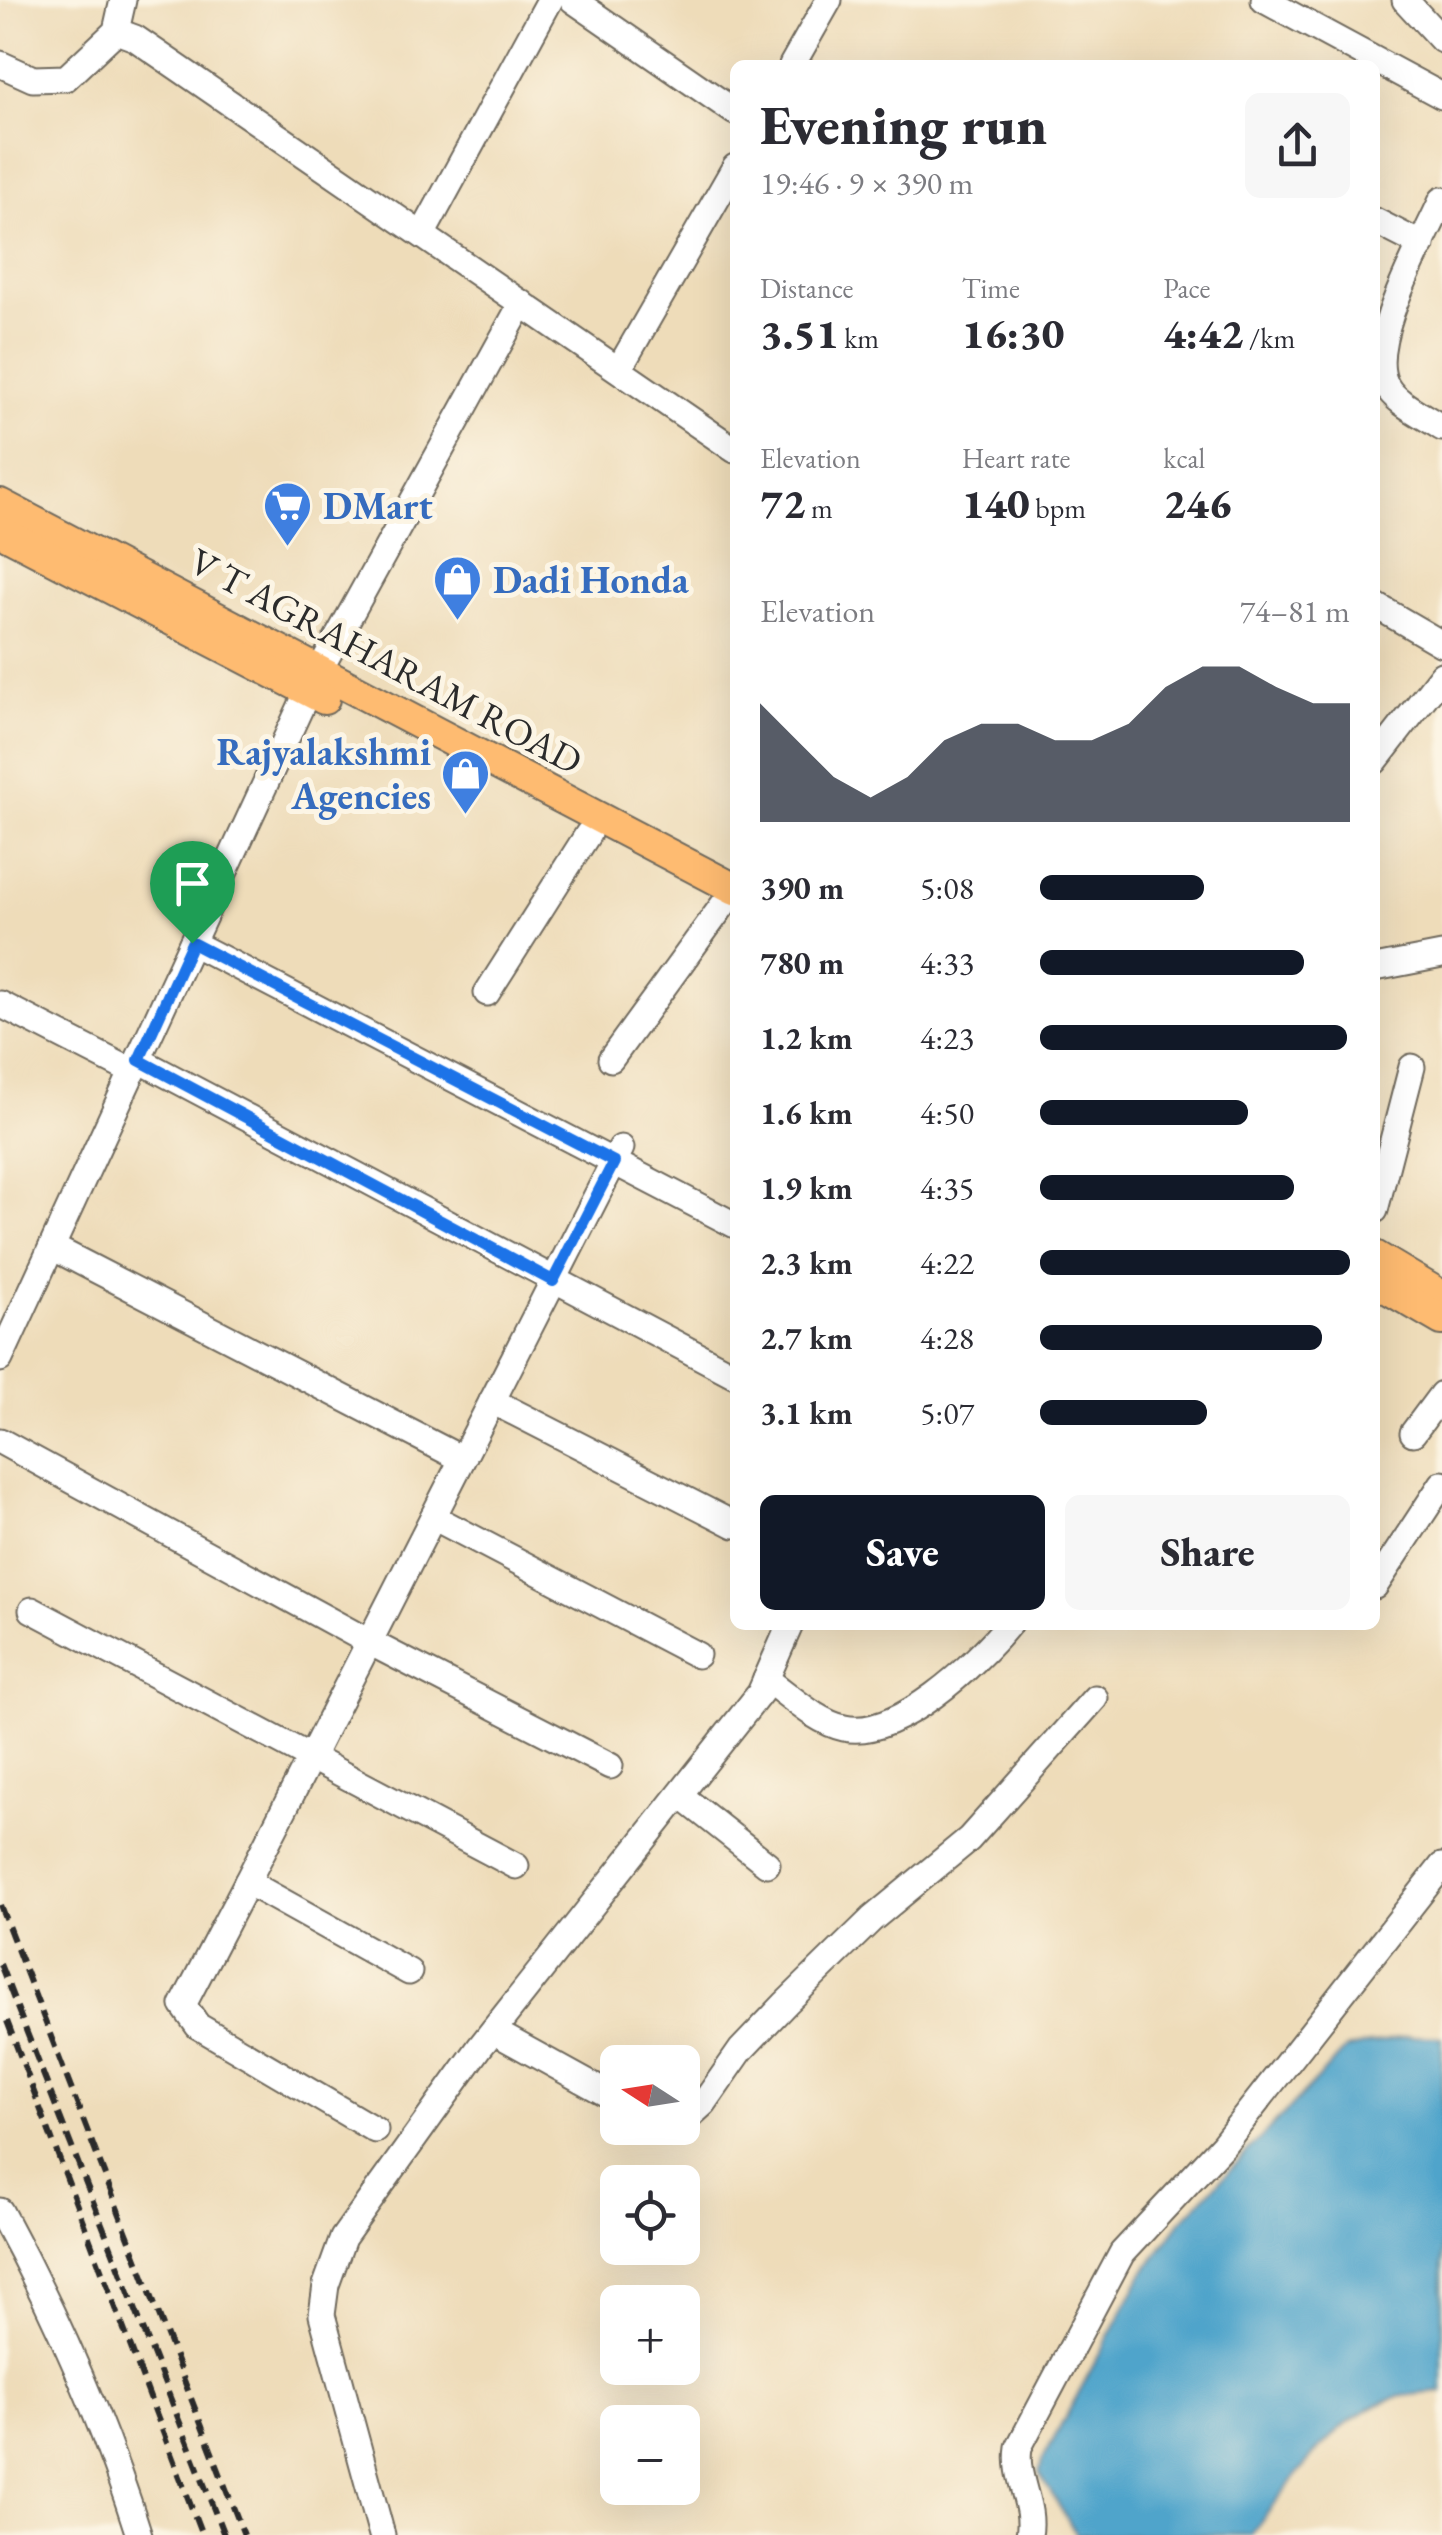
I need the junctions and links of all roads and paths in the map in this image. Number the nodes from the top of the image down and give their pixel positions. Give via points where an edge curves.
1 (123, 0) edge
2 (550, 0) edge
3 (573, 0) edge
4 (829, 0) edge
5 (1264, 0) edge
6 (1404, 0) edge
7 (116, 31) junction
8 (1442, 40) edge
9 (795, 60) edge
10 (1375, 60) edge
11 (1380, 63) edge
12 (0, 64) edge
13 (1442, 96) edge
14 (730, 109) edge
15 (730, 175) edge
16 (1442, 200) edge
17 (1380, 224) edge
18 (422, 233) junction
19 (1422, 246) junction
20 (522, 303) junction
21 (1380, 360) edge
22 (619, 369) junction
23 (1380, 374) edge
24 (1442, 428) edge
25 (730, 447) edge
26 (0, 504) edge
27 (0, 531) edge
28 (1380, 609) edge
29 (1442, 644) edge
30 (1442, 675) edge
31 (313, 682) junction
32 (1380, 755) edge
33 (588, 834) junction
34 (730, 901) edge
35 (730, 902) edge
36 (730, 903) edge
37 (192, 943) junction
38 (1442, 955) edge
39 (1380, 967) edge
40 (488, 994) dead end
41 (0, 1004) edge
42 (612, 1059) dead end
43 (136, 1066) junction
44 (1412, 1066) dead end
45 (617, 1155) junction
46 (1380, 1191) edge
47 (730, 1223) edge
48 (52, 1248) junction
49 (1380, 1259) edge
50 (553, 1281) junction
51 (1380, 1284) edge
52 (1442, 1296) edge
53 (1442, 1320) edge
54 (0, 1359) edge
55 (730, 1372) edge
56 (1442, 1394) edge
57 (492, 1401) junction
58 (1412, 1433) dead end
59 (0, 1441) edge
60 (462, 1459) junction
61 (1442, 1484) edge
62 (433, 1517) junction
63 (730, 1521) edge
64 (1380, 1578) edge
65 (32, 1610) dead end
66 (788, 1630) edge
67 (1004, 1630) edge
68 (369, 1642) junction
69 (697, 1655) dead end
70 (766, 1679) junction
71 (1095, 1698) dead end
72 (311, 1758) junction
73 (610, 1766) dead end
74 (681, 1796) junction
75 (766, 1864) dead end
76 (516, 1866) dead end
77 (1442, 1866) edge
78 (247, 1882) junction
79 (409, 1972) dead end
80 (493, 2031) junction
81 (600, 2090) edge
82 (700, 2106) edge
83 (375, 2130) dead end
84 (0, 2211) edge
85 (139, 2535) edge
86 (382, 2535) edge
87 (1029, 2535) edge

1 - 7 street
2 - 18 street
3 - 14 street
4 - 9 street
5 - 10 street
6 - 8 street
7 - 12 street via 66,78 34,78
7 - 18 street via 136,38
11 - 13 street
15 - 22 street
16 - 19 street
17 - 19 street
18 - 20 street
19 - 21 street via 1386,328
20 - 22 street
20 - 31 street
22 - 25 street
23 - 24 street via 1394,396
26 - 31 main road, V T AGRAHARAM ROAD
27 - 31 main road, V T AGRAHARAM ROAD
28 - 29 street
30 - 32 street
31 - 33 main road, V T AGRAHARAM ROAD
31 - 34 main road, V T AGRAHARAM ROAD
31 - 37 street
33 - 35 main road, V T AGRAHARAM ROAD
33 - 40 street
36 - 42 street
37 - 43 street
37 - 45 street
38 - 39 street
41 - 43 street
43 - 48 street
43 - 50 street
44 - 46 street
45 - 47 street
45 - 50 street
48 - 54 street
48 - 60 street
49 - 52 main road
50 - 55 street
50 - 57 street
51 - 53 main road
56 - 58 street
57 - 60 street
57 - 63 street
59 - 68 street
60 - 62 street
61 - 64 street
62 - 68 street
62 - 69 street
65 - 72 street
66 - 70 street
67 - 70 street via 934,1693 884,1726 861,1730 827,1722
68 - 72 street
68 - 73 street
70 - 74 street
71 - 82 street via 969,1839 872,1919 786,2003
72 - 76 street
72 - 78 street
74 - 75 street
74 - 80 street
77 - 87 street via 1223,2145 1122,2253 1019,2447
78 - 79 street
78 - 83 street via 183,2005 198,2026
80 - 81 street
80 - 86 street via 343,2238 326,2285 322,2315
84 - 85 street via 112,2448

